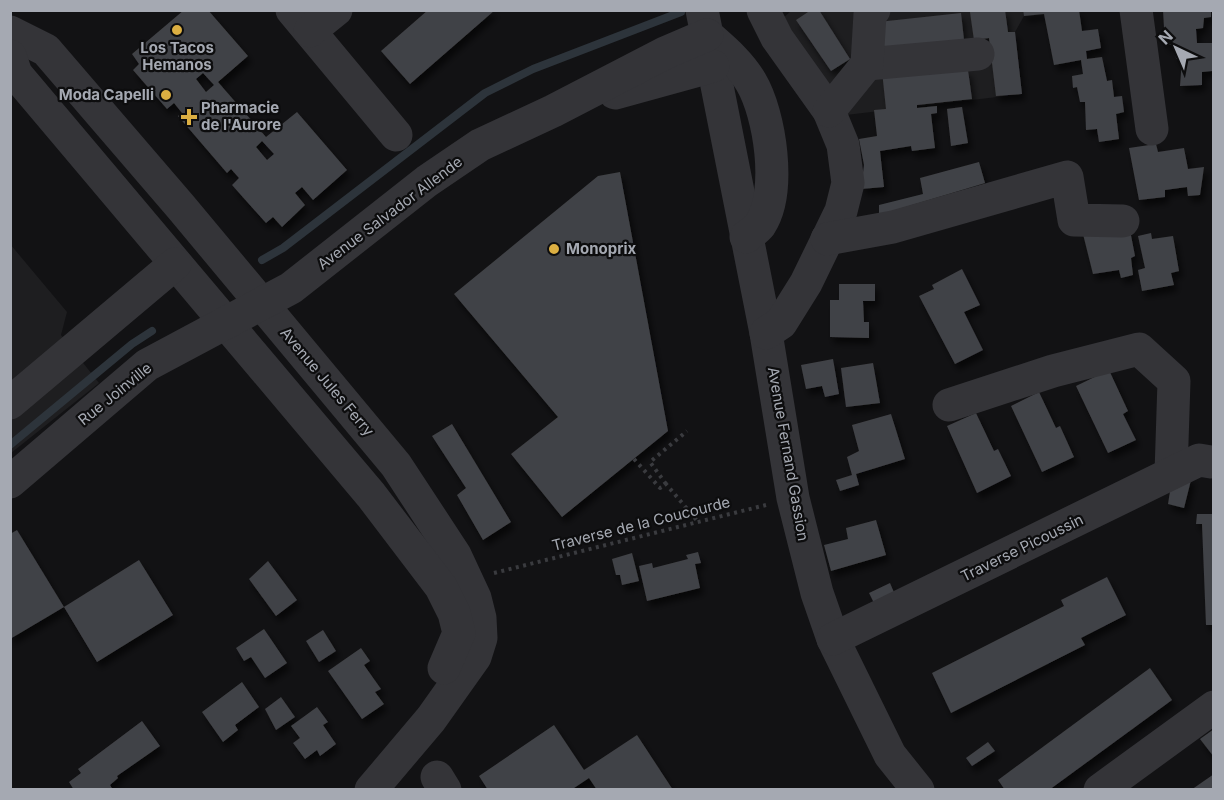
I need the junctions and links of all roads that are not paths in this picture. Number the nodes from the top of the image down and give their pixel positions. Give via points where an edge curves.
1 (336, 10) edge
2 (763, 10) edge
3 (1136, 10) edge
4 (882, 12) edge
5 (301, 21) edge
6 (10, 32) edge
7 (707, 37) edge
8 (978, 54) dead end
9 (10, 56) edge
10 (867, 64) junction
11 (829, 111) junction
12 (1152, 129) dead end
13 (396, 135) dead end
14 (1123, 221) dead end
15 (827, 240) junction
16 (175, 264) junction
17 (262, 304) junction
18 (228, 324) junction
19 (766, 333) junction
20 (10, 403) edge
21 (949, 405) dead end
22 (1211, 462) dead end
23 (1171, 473) junction
24 (10, 482) edge
25 (833, 639) junction
26 (1214, 707) edge
27 (890, 755) junction
28 (376, 783) edge
29 (888, 789) edge
30 (918, 789) edge
31 (1100, 789) edge

1 - 5 street
2 - 11 street via 777,38
3 - 12 street
4 - 10 street
5 - 13 street
6 - 17 street, Avenue Jules Ferry via 46,50
7 - 17 street, Avenue Salvador Allende via 480,145 427,181 291,288
7 - 19 street, Avenue Fernand Gassion
8 - 10 street
9 - 16 street, Avenue Jules Ferry via 16,74
10 - 11 street
11 - 15 street via 843,145 849,183
14 - 15 street via 1074,220 1067,177 893,227
15 - 19 street via 781,323
16 - 18 street, Avenue Jules Ferry
16 - 20 street
17 - 18 street, Rue Joinville
17 - 28 street, Avenue Jules Ferry via 396,465 430,513 455,555 480,618 481,638 475,657 431,719
18 - 24 street, Rue Joinville via 147,365
18 - 28 street, Avenue Jules Ferry via 371,495 441,587 454,613 459,633 452,653
19 - 25 street, Avenue Fernand Gassion via 793,498
21 - 23 street via 1053,370 1139,350 1174,381
22 - 23 street, Traverse Picoussin via 1198,460
23 - 25 street, Traverse Picoussin
25 - 27 street, Avenue Fernand Gassion
26 - 31 street
27 - 29 street
27 - 30 street, Avenue Fernand Gassion

